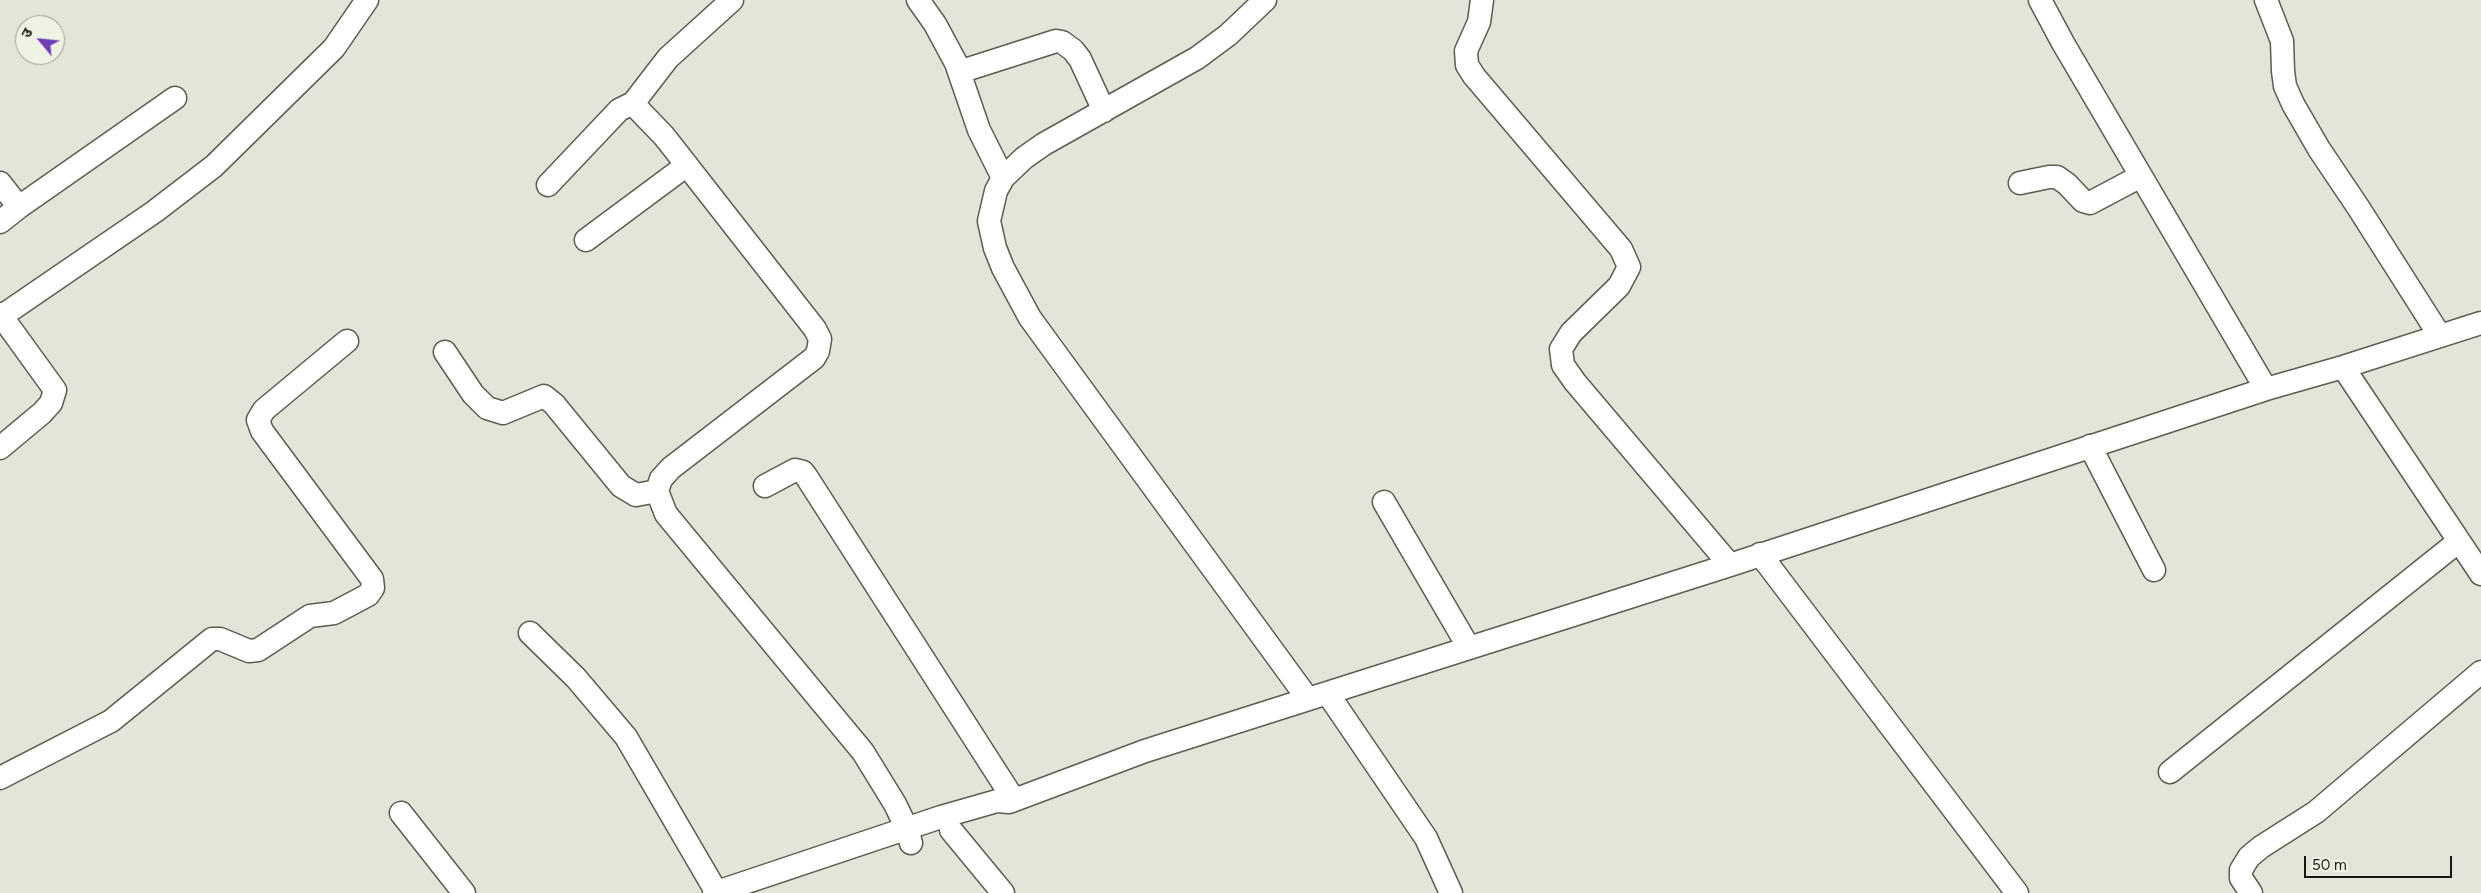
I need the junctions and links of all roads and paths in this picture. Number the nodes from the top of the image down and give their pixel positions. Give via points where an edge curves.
1 (367, 0) edge
2 (732, 0) edge
3 (918, 0) edge
4 (1265, 0) edge
5 (1482, 0) edge
6 (2040, 0) edge
7 (2266, 0) edge
8 (959, 72) junction
9 (175, 98) dead end
10 (631, 106) junction
11 (1104, 111) junction
12 (687, 165) junction
13 (2141, 176) junction
14 (1002, 178) junction
15 (0, 183) edge
16 (2020, 183) dead end
17 (548, 185) dead end
18 (19, 207) junction
19 (0, 222) edge
20 (586, 240) dead end
21 (1, 315) edge
22 (2481, 323) edge
23 (2440, 336) junction
24 (346, 341) dead end
25 (445, 352) dead end
26 (2343, 367) junction
27 (2266, 388) junction
28 (2090, 446) junction
29 (0, 448) edge
30 (765, 486) dead end
31 (657, 491) junction
32 (1384, 502) dead end
33 (2459, 541) junction
34 (1760, 554) junction
35 (1730, 565) junction
36 (2154, 570) dead end
37 (2481, 574) edge
38 (530, 633) dead end
39 (1469, 648) junction
40 (2481, 672) edge
41 (1318, 697) junction
42 (2170, 772) dead end
43 (0, 778) edge
44 (1011, 801) junction
45 (401, 814) dead end
46 (951, 830) junction
47 (909, 837) junction
48 (464, 893) edge
49 (716, 893) edge
50 (763, 893) edge
51 (1003, 893) edge
52 (1451, 893) edge
53 (2016, 893) edge
54 (2251, 893) edge

1 - 21 street via 334,48 214,166 154,212
2 - 10 street via 677,50
3 - 8 street via 935,24
4 - 11 street via 1228,35 1197,58
5 - 35 street via 1479,22 1466,51 1466,65 1621,249 1629,267 1619,286 1571,333 1561,349 1563,365
6 - 13 street
7 - 23 street via 2282,41 2284,78 2293,104
8 - 11 street via 1056,41 1062,42 1080,59
8 - 14 street via 979,130
9 - 18 street
10 - 12 street via 636,106 643,113
10 - 17 street via 619,110
11 - 14 street via 1037,149
12 - 20 street
12 - 31 street via 815,329 820,345 805,367 671,468 661,479
13 - 16 street via 2090,203 2057,177
13 - 27 street
14 - 41 street via 989,221 995,248 1013,290 1036,326
15 - 18 street
18 - 19 street
21 - 29 street via 55,390 51,403 42,414
22 - 23 street
23 - 26 street
24 - 43 street via 264,410 258,420 262,431 372,580 373,588 368,595 334,613 310,616 258,650 249,651 212,639 111,721
25 - 31 street via 473,394 487,408 503,413 544,396 621,486 636,495
26 - 27 street
26 - 33 street
27 - 28 street
28 - 34 street
28 - 36 street
30 - 44 street via 795,470 803,472
31 - 47 street via 666,514 847,730 878,775
32 - 39 street
33 - 37 street
33 - 42 street
34 - 35 street
34 - 53 street
35 - 39 street
38 - 49 street via 576,678 626,737
39 - 41 street
40 - 54 street via 2316,812 2249,857 2241,870 2241,878
41 - 44 street via 1145,751
41 - 52 street via 1426,838
44 - 46 street via 999,813
44 - 47 street via 997,801
45 - 48 street
46 - 47 street
46 - 51 street
47 - 49 street
47 - 50 street

